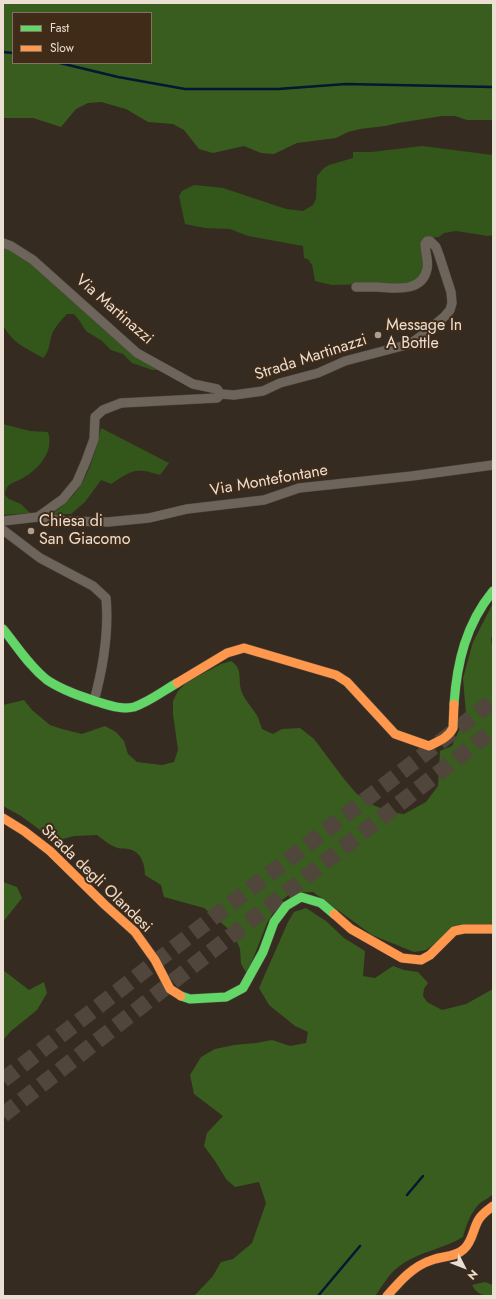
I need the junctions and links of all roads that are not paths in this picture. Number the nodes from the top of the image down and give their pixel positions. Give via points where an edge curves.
1 (3, 243) edge
2 (356, 287) dead end
3 (220, 394) junction
4 (493, 465) edge
5 (38, 517) junction
6 (3, 521) edge
7 (3, 530) edge
8 (493, 591) edge
9 (493, 599) edge
10 (474, 618) junction
11 (3, 629) edge
12 (94, 701) junction
13 (3, 818) edge
14 (493, 929) edge
15 (493, 1206) edge
16 (387, 1296) edge

1 - 3 street, Via Martinazzi via 33,260 137,353 192,384 217,389
2 - 3 street, Strada Martinazzi via 401,289 413,286 423,278 426,271 425,244 430,241 439,254 451,292 451,306 439,323 410,344 345,362 263,391
3 - 5 street via 217,398 121,403 103,410 95,417 94,439 77,482 63,499
4 - 5 street, Via Montefontane via 299,488 264,500 187,509 148,518 108,522
5 - 6 street, Via Montefontane
7 - 12 street via 40,558 93,586 106,598 105,644
8 - 10 main road
9 - 10 street
10 - 12 main road via 458,665 451,734 429,746 395,734 347,682 336,674 244,648 227,653 132,707 119,707
11 - 12 main road via 47,680
13 - 14 main road, Strada degli Olandesi via 50,851 135,932 155,960 170,989 190,999 226,997 243,988 263,952 274,922 286,906 301,897 321,903 351,929 402,958 421,960 430,955 454,931
15 - 16 main road via 480,1217 465,1248 430,1260 411,1270 397,1282

